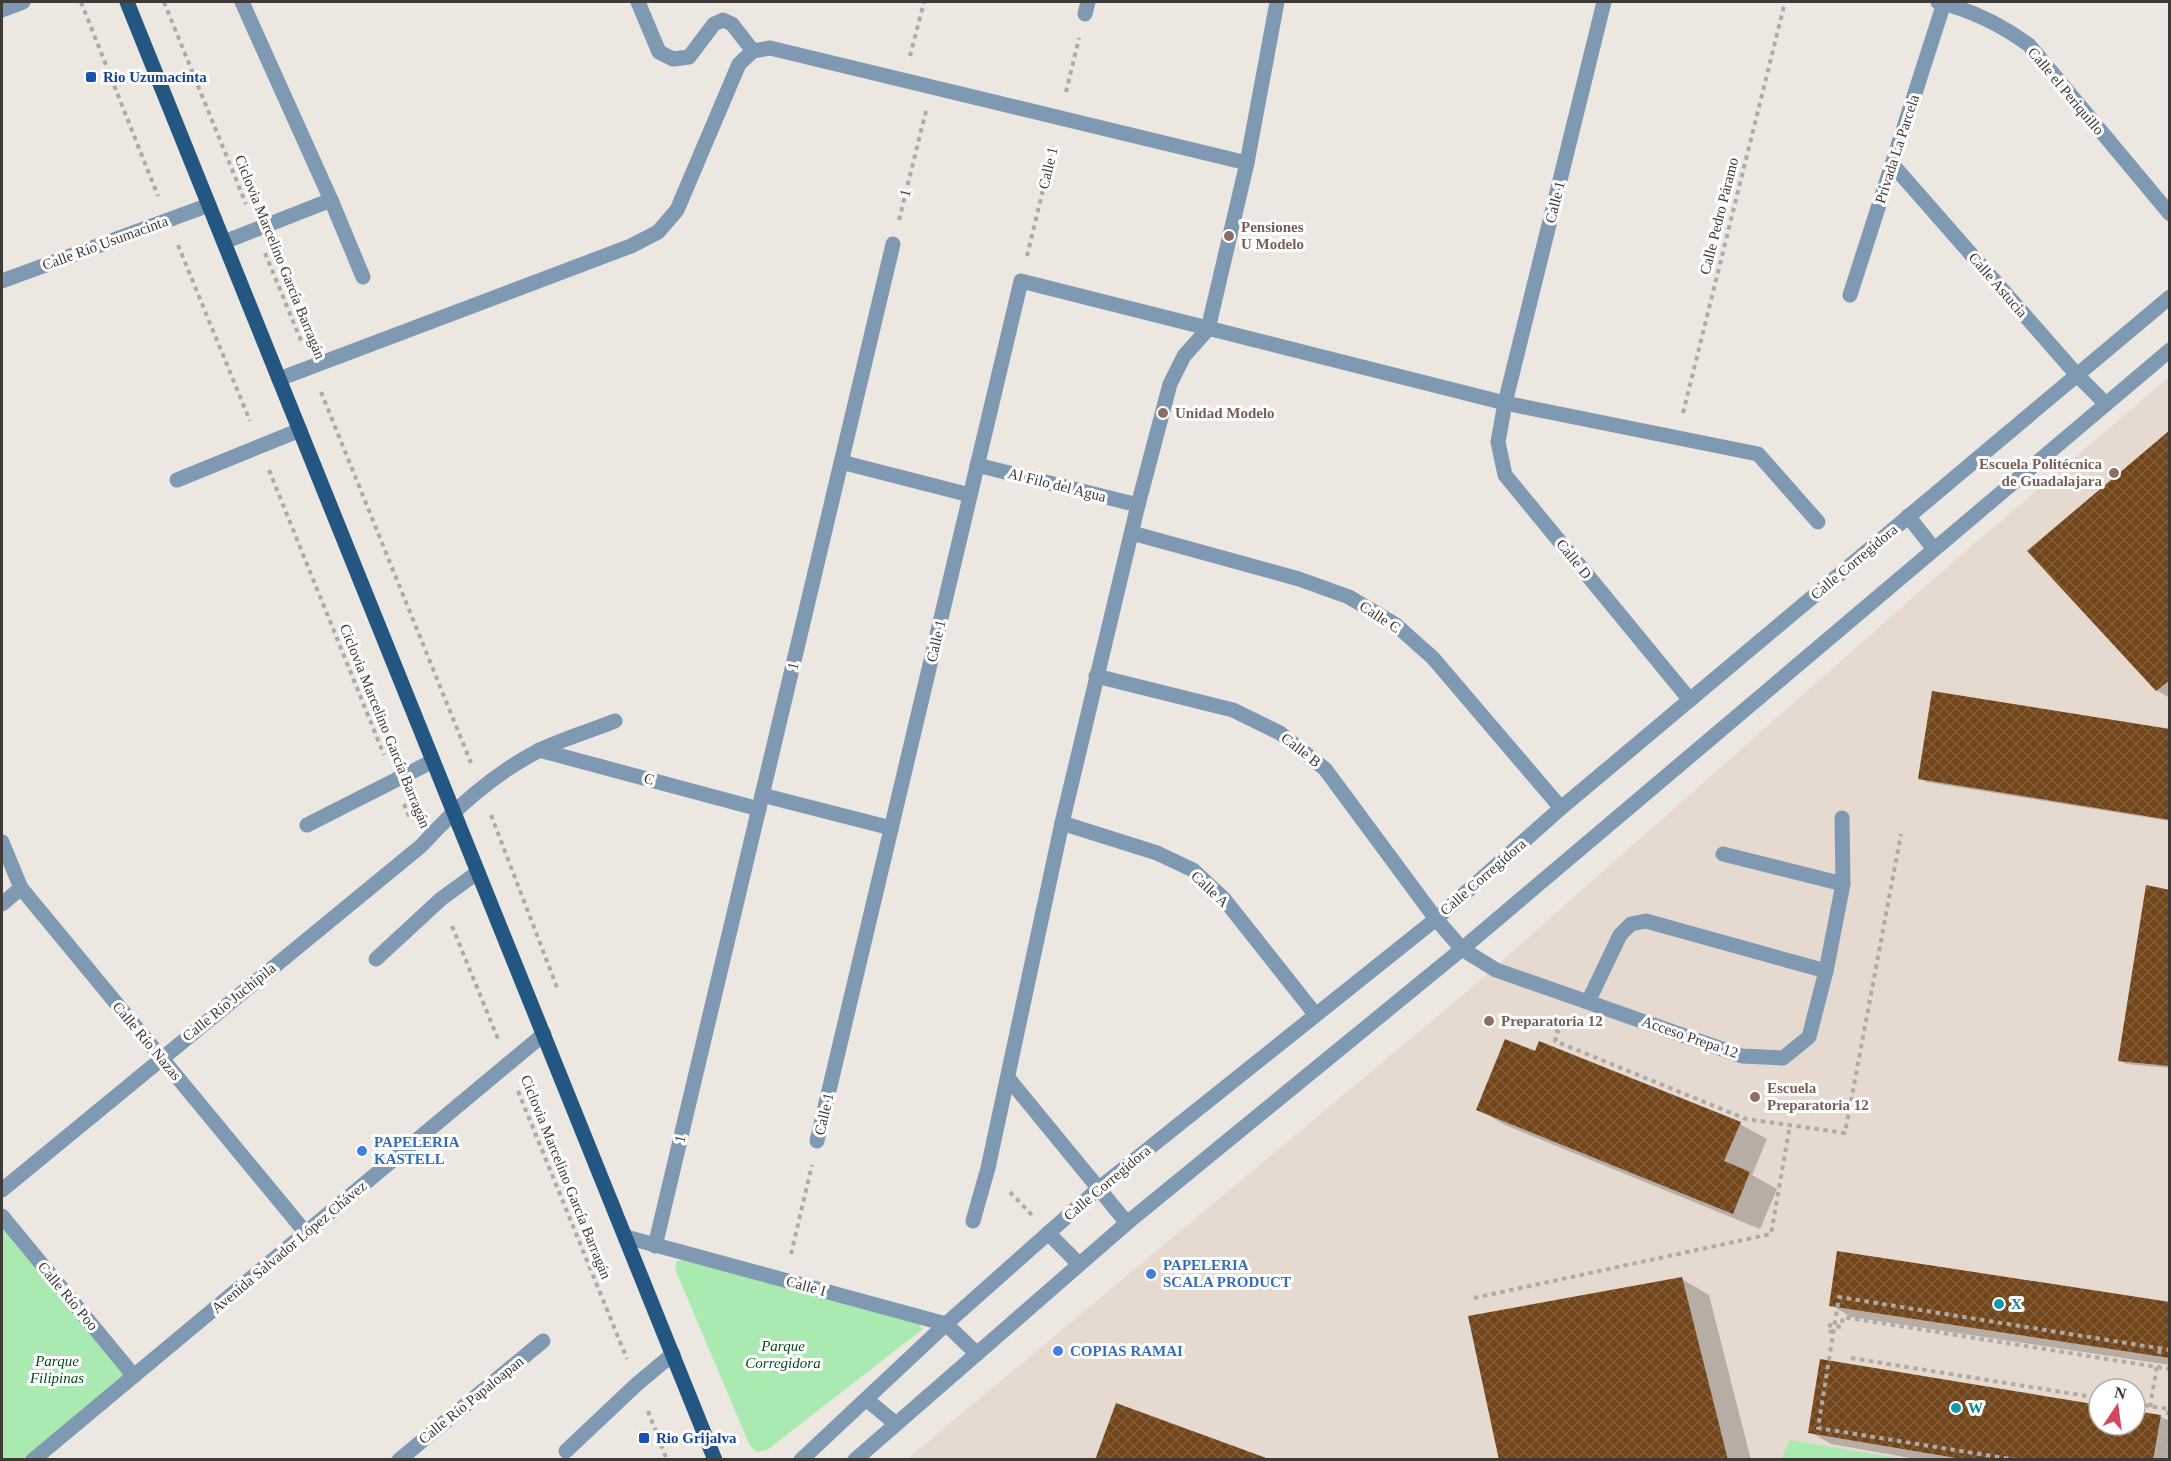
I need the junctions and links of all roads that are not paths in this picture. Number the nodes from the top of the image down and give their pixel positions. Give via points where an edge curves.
1 (23, 2) edge
2 (127, 2) edge
3 (242, 2) edge
4 (638, 2) edge
5 (1277, 2) edge
6 (1604, 2) edge
7 (1941, 2) edge
8 (2, 10) edge
9 (753, 51) junction
10 (1247, 163) junction
11 (1892, 164) junction
12 (331, 200) junction
13 (209, 205) junction
14 (2169, 214) edge
15 (224, 242) junction
16 (893, 244) road end
17 (363, 278) dead end
18 (2, 281) edge
19 (1850, 295) dead end
20 (2169, 297) edge
21 (1208, 328) junction
22 (2169, 350) edge
23 (2077, 375) junction
24 (279, 379) junction
25 (1505, 403) junction
26 (2106, 404) junction
27 (300, 430) junction
28 (841, 462) junction
29 (977, 465) junction
30 (177, 480) dead end
31 (970, 495) junction
32 (1138, 505) junction
33 (1908, 516) junction
34 (1818, 522) dead end
35 (1132, 533) junction
36 (1934, 549) junction
37 (1096, 676) junction
38 (1690, 699) junction
39 (615, 721) dead end
40 (539, 750) junction
41 (433, 761) junction
42 (760, 802) junction
43 (1561, 808) junction
44 (453, 811) junction
45 (1842, 818) dead end
46 (1062, 823) junction
47 (307, 825) dead end
48 (891, 828) junction
49 (2, 842) edge
50 (1723, 854) dead end
51 (478, 872) junction
52 (1843, 884) junction
53 (21, 888) junction
54 (2, 904) edge
55 (1436, 919) junction
56 (1462, 949) junction
57 (376, 959) dead end
58 (1826, 971) junction
59 (1588, 1002) junction
60 (1315, 1014) junction
61 (544, 1034) junction
62 (162, 1058) junction
63 (1008, 1078) junction
64 (818, 1141) road end
65 (1098, 1189) junction
66 (2, 1190) edge
67 (2, 1216) edge
68 (973, 1221) dead end
69 (1127, 1223) junction
70 (306, 1233) junction
71 (1048, 1233) junction
72 (626, 1238) junction
73 (655, 1246) junction
74 (1079, 1264) junction
75 (946, 1324) junction
76 (543, 1341) dead end
77 (673, 1354) junction
78 (977, 1354) junction
79 (134, 1376) junction
80 (866, 1399) junction
81 (896, 1424) junction
82 (566, 1451) dead end
83 (33, 1460) edge
84 (399, 1460) edge
85 (715, 1460) edge
86 (801, 1460) edge
87 (855, 1460) edge

1 - 8 street
2 - 13 main road
3 - 12 street
4 - 9 street via 659,52 673,59 689,57 714,24 723,20 732,24
5 - 10 street
6 - 25 street, Calle 1
7 - 11 street, Privada La Parcela
7 - 14 street, Calle el Periquillo via 1980,14 2029,45
9 - 10 street via 770,48
9 - 24 street via 739,64 677,210 658,232 631,246
10 - 21 street
11 - 19 street, Privada La Parcela
11 - 23 street, Calle Astucia
12 - 15 street
12 - 17 street
13 - 15 main road
13 - 18 street, Calle Río Usumacinta
15 - 24 main road
16 - 28 street, 1
20 - 23 street, Calle Corregidora
21 - 25 street
21 - 29 street, Calle 1 via 1022,281
21 - 32 street via 1184,356 1170,384
22 - 26 street
23 - 26 street, Calle Astucia
23 - 33 street, Calle Corregidora
24 - 27 main road
25 - 34 street via 1758,454
25 - 38 street, Calle D via 1498,441 1505,475
26 - 36 street
27 - 30 street
27 - 41 main road
28 - 31 street
28 - 42 street, 1
29 - 31 street, Calle 1
29 - 32 street, Al Filo del Agua
31 - 48 street, Calle 1
32 - 35 street
33 - 36 street
33 - 38 street, Calle Corregidora
35 - 37 street
35 - 43 street, Calle C via 1299,579 1349,597 1396,624 1433,658
36 - 56 street
37 - 46 street
37 - 55 street, Calle B via 1233,710 1281,733 1325,769
38 - 43 street, Calle Corregidora
39 - 40 street
40 - 42 street, C
40 - 44 street via 496,776
41 - 44 main road
41 - 47 street
42 - 48 street, C
42 - 73 street, 1
43 - 55 street, Calle Corregidora
44 - 51 main road
44 - 62 street, Calle Río Juchipila via 421,846
45 - 52 street, Acceso Prepa 12
46 - 60 street, Calle A via 1157,853 1193,870 1224,899
46 - 63 street
48 - 64 street, Calle 1
49 - 53 street, Calle Río Nazas
50 - 52 street
51 - 57 street via 441,899
51 - 61 main road
52 - 58 street, Acceso Prepa 12
53 - 54 street
53 - 62 street, Calle Río Nazas
55 - 56 street, Calle B
55 - 60 street, Calle Corregidora
56 - 59 street, Acceso Prepa 12 via 1496,970
56 - 69 street
58 - 59 street via 1646,921 1630,924 1620,935
58 - 59 street, Acceso Prepa 12 via 1809,1037 1782,1058 1742,1056
60 - 65 street, Calle Corregidora
61 - 70 street, Avenida Salvador López Chávez
61 - 72 main road
62 - 66 street, Calle Río Juchipila
62 - 70 street, Calle Río Nazas
63 - 65 street
63 - 68 street
65 - 69 street
65 - 71 street, Calle Corregidora
67 - 79 street, Calle Río Poo
69 - 74 street
70 - 79 street, Avenida Salvador López Chávez
71 - 74 street
71 - 75 street, Calle Corregidora
72 - 73 street, Calle I
72 - 77 main road
73 - 75 street, Calle I
74 - 78 street
75 - 78 street, Calle I
75 - 80 street, Calle Corregidora
76 - 84 street, Calle Río Papaloapan
77 - 82 street
77 - 85 main road
78 - 81 street
79 - 83 street, Avenida Salvador López Chávez
80 - 81 street
80 - 86 street, Calle Corregidora
81 - 87 street

